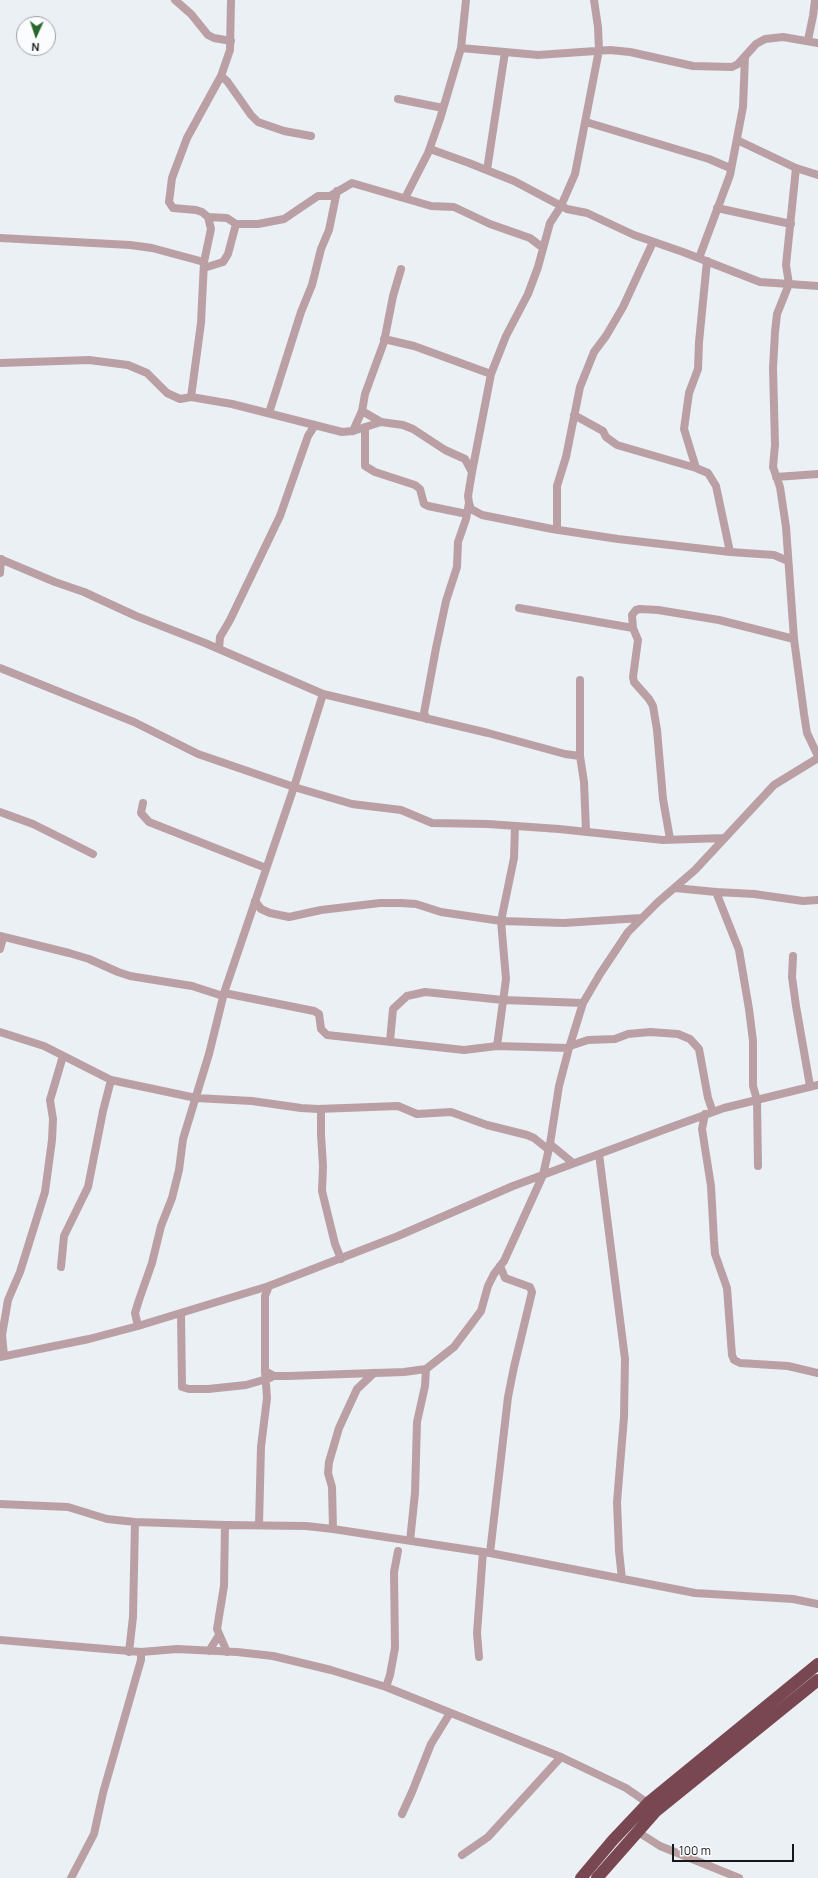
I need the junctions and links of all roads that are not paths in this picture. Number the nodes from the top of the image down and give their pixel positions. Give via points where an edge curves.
1 (175, 0) edge
2 (231, 0) edge
3 (466, 0) edge
4 (594, 0) edge
5 (815, 0) edge
6 (808, 40) junction
7 (231, 41) junction
8 (818, 43) edge
9 (461, 48) junction
10 (598, 50) junction
11 (505, 52) junction
12 (745, 58) junction
13 (221, 76) junction
14 (398, 99) dead end
15 (443, 108) junction
16 (586, 122) junction
17 (311, 136) dead end
18 (737, 140) junction
19 (430, 150) junction
20 (730, 168) junction
21 (796, 168) junction
22 (487, 170) junction
23 (818, 175) edge
24 (338, 191) junction
25 (405, 198) junction
26 (561, 206) junction
27 (717, 208) junction
28 (209, 220) junction
29 (236, 224) junction
30 (791, 224) junction
31 (0, 238) edge
32 (654, 242) junction
33 (543, 248) junction
34 (698, 258) junction
35 (707, 262) junction
36 (204, 265) junction
37 (401, 269) dead end
38 (789, 284) junction
39 (818, 286) edge
40 (384, 339) junction
41 (0, 363) edge
42 (491, 374) junction
43 (191, 397) junction
44 (362, 411) junction
45 (269, 413) junction
46 (574, 415) junction
47 (303, 422) junction
48 (380, 422) junction
49 (315, 425) junction
50 (365, 427) junction
51 (353, 431) junction
52 (308, 436) junction
53 (475, 456) junction
54 (465, 459) junction
55 (696, 468) junction
56 (472, 472) junction
57 (818, 474) edge
58 (776, 477) junction
59 (468, 503) junction
60 (476, 512) junction
61 (466, 517) junction
62 (557, 530) junction
63 (787, 545) junction
64 (730, 552) junction
65 (774, 555) junction
66 (1, 559) edge
67 (788, 561) junction
68 (0, 573) edge
69 (519, 608) dead end
70 (633, 628) junction
71 (794, 639) junction
72 (219, 649) junction
73 (0, 668) edge
74 (580, 680) dead end
75 (323, 694) junction
76 (423, 716) junction
77 (580, 756) junction
78 (818, 757) edge
79 (294, 787) junction
80 (143, 803) dead end
81 (0, 812) edge
82 (515, 826) junction
83 (586, 831) junction
84 (724, 838) junction
85 (670, 839) junction
86 (93, 854) dead end
87 (266, 868) junction
88 (674, 888) junction
89 (716, 892) junction
90 (818, 900) edge
91 (255, 901) junction
92 (261, 909) junction
93 (251, 912) junction
94 (641, 918) junction
95 (501, 921) junction
96 (2, 937) edge
97 (0, 949) edge
98 (793, 956) dead end
99 (224, 995) junction
100 (503, 1000) junction
101 (583, 1003) junction
102 (575, 1030) junction
103 (0, 1032) edge
104 (588, 1040) junction
105 (390, 1041) junction
106 (497, 1046) junction
107 (570, 1047) junction
108 (63, 1056) junction
109 (111, 1080) junction
110 (814, 1086) edge
111 (196, 1098) junction
112 (756, 1100) junction
113 (322, 1108) junction
114 (709, 1113) junction
115 (688, 1121) junction
116 (702, 1129) junction
117 (550, 1147) junction
118 (598, 1154) junction
119 (573, 1163) junction
120 (758, 1166) dead end
121 (543, 1175) junction
122 (341, 1259) junction
123 (500, 1266) junction
124 (61, 1268) dead end
125 (269, 1286) junction
126 (255, 1290) junction
127 (265, 1296) junction
128 (181, 1313) junction
129 (138, 1326) junction
130 (2, 1356) edge
131 (426, 1369) junction
132 (265, 1371) junction
133 (351, 1373) junction
134 (374, 1373) junction
135 (818, 1373) edge
136 (274, 1376) junction
137 (266, 1380) junction
138 (357, 1389) junction
139 (0, 1504) edge
140 (135, 1522) junction
141 (225, 1525) junction
142 (259, 1525) junction
143 (333, 1529) junction
144 (396, 1539) junction
145 (408, 1541) junction
146 (398, 1551) junction
147 (486, 1552) junction
148 (622, 1579) junction
149 (818, 1604) edge
150 (219, 1635) junction
151 (0, 1640) edge
152 (209, 1651) junction
153 (129, 1652) junction
154 (141, 1652) junction
155 (227, 1652) junction
156 (479, 1657) dead end
157 (818, 1664) edge
158 (818, 1680) edge
159 (386, 1687) junction
160 (450, 1713) junction
161 (561, 1757) junction
162 (652, 1807) junction
163 (402, 1814) dead end
164 (638, 1832) junction
165 (462, 1855) dead end
166 (71, 1878) edge
167 (581, 1878) edge
168 (597, 1878) edge
169 (739, 1878) edge

1 - 7 street via 191,14 208,35
2 - 7 street
3 - 9 street
4 - 10 street
5 - 6 street
6 - 8 street
6 - 12 street via 783,36 765,39 756,44
7 - 13 street
9 - 11 street
9 - 15 street
10 - 11 street via 538,55
10 - 12 street via 630,52 693,66 732,67
10 - 16 street
11 - 22 street
12 - 18 street via 743,107
13 - 17 street via 258,122 284,131
13 - 28 street via 187,138 172,178 169,202 173,208 196,210
14 - 15 street
15 - 19 street
16 - 20 street via 709,159
16 - 26 street via 575,174
18 - 20 street
18 - 21 street
19 - 22 street
19 - 25 street
20 - 27 street via 730,175
21 - 23 street
21 - 30 street
22 - 26 street
24 - 25 street via 352,183
24 - 29 street via 330,196 318,196 284,219 258,224
24 - 45 street via 312,285
25 - 33 street via 430,206 450,206 459,209 490,224 530,238
26 - 32 street via 588,213
26 - 33 street via 550,223
27 - 30 street
27 - 34 street
28 - 29 street via 229,218
28 - 36 street
29 - 36 street via 225,259 222,262
30 - 38 street via 786,265
31 - 36 street via 130,245 152,248
32 - 34 street
32 - 46 street via 623,307 594,352 580,387
33 - 42 street via 528,294 506,336
34 - 35 street
35 - 38 street via 760,282
35 - 55 street via 698,342 698,369 689,393 684,429
36 - 43 street via 201,323
37 - 40 street
38 - 39 street
38 - 58 street via 777,314 775,332 773,375
40 - 42 street via 414,346
40 - 44 street via 365,394
41 - 43 street via 89,360 128,365 147,373 167,393 180,399
42 - 53 street
43 - 45 street
44 - 48 street
44 - 51 street
45 - 47 street
46 - 55 street via 603,431 606,437 617,445
46 - 62 street via 558,486
47 - 49 street
47 - 52 street
48 - 50 street
48 - 54 street via 403,425
49 - 51 street via 342,432
49 - 52 street
50 - 51 street
50 - 61 street via 365,466 375,472 415,485 420,489 424,504
52 - 72 street via 280,516 220,637
53 - 54 street
53 - 56 street
54 - 56 street
55 - 64 street via 708,473 716,486
56 - 59 street
57 - 58 street
58 - 63 street via 780,487
59 - 60 street
59 - 61 street
60 - 61 street
60 - 62 street
61 - 76 street via 458,542 457,567 443,614
62 - 64 street
63 - 65 street
63 - 67 street
64 - 65 street
65 - 67 street
66 - 68 street
66 - 72 street
67 - 71 street
69 - 70 street
70 - 71 street via 632,615 640,609 719,620
70 - 85 street via 638,640 633,677 652,706
71 - 78 street via 807,733
72 - 75 street
73 - 79 street via 134,722 198,754
74 - 77 street
75 - 76 street
75 - 79 street
76 - 77 street
77 - 83 street
78 - 84 street via 774,786
79 - 82 street via 352,804 401,810 432,823
79 - 87 street
80 - 87 street via 141,813 149,822
81 - 86 street via 33,824
82 - 83 street
82 - 95 street via 514,858
83 - 85 street
84 - 85 street
84 - 88 street via 695,870
87 - 91 street
88 - 89 street
88 - 94 street
89 - 90 street via 803,901
89 - 112 street via 739,950 753,1041 753,1086
91 - 92 street
91 - 93 street
92 - 93 street
92 - 95 street via 289,917 321,910 401,903
93 - 99 street
94 - 95 street via 564,924
94 - 101 street via 628,932
95 - 100 street via 506,979
96 - 97 street
96 - 99 street via 69,953 130,976 192,986
98 - 110 street via 792,977 796,1006
99 - 105 street via 314,1011 319,1014 320,1029 328,1035
99 - 111 street
100 - 101 street
100 - 105 street via 424,992 407,996 393,1009
100 - 106 street
101 - 102 street
102 - 104 street
102 - 107 street
103 - 108 street via 44,1046
104 - 107 street
104 - 114 street via 615,1039 628,1034 650,1032 678,1034 690,1039 699,1048
105 - 106 street via 464,1050
106 - 107 street
107 - 117 street via 558,1086
108 - 109 street
108 - 130 street via 50,1100 53,1119 52,1140 45,1192 20,1272 8,1300 2,1335
109 - 111 street
109 - 124 street via 88,1188 64,1236
110 - 112 street
111 - 113 street
111 - 129 street via 181,1147 180,1170 139,1300 136,1313
112 - 114 street
112 - 120 street
113 - 117 street via 398,1106 417,1114 451,1112 487,1125 527,1135
113 - 122 street via 322,1191
114 - 115 street
114 - 116 street
115 - 116 street
115 - 118 street
116 - 135 street via 711,1186 715,1254 727,1288 734,1360 740,1363 788,1366
117 - 119 street
117 - 121 street
118 - 119 street
118 - 148 street via 625,1359 618,1502
119 - 121 street
121 - 122 street
121 - 123 street
122 - 125 street
123 - 131 street via 488,1286 478,1315 454,1347
123 - 147 street via 505,1278 530,1287 532,1292 509,1392
125 - 126 street
125 - 127 street
126 - 127 street
126 - 128 street
127 - 132 street
128 - 129 street
128 - 137 street via 182,1387 208,1389
129 - 130 street via 89,1339
131 - 134 street
131 - 145 street via 417,1422 415,1493
132 - 136 street
132 - 137 street
133 - 134 street
133 - 136 street
133 - 138 street
134 - 138 street
136 - 137 street
137 - 142 street
138 - 143 street via 339,1428 327,1468 332,1486
139 - 140 street via 68,1507 107,1519
140 - 141 street
140 - 153 street via 133,1617
141 - 142 street
141 - 150 street via 224,1586 217,1622
142 - 143 street
143 - 144 street
144 - 145 street
144 - 146 street
145 - 146 street
145 - 147 street
146 - 159 street via 394,1572 395,1648
147 - 148 street
147 - 156 street via 477,1633
148 - 149 street via 695,1593 793,1599
150 - 152 street
150 - 155 street
151 - 153 street
152 - 154 street
152 - 155 street
153 - 154 street
154 - 166 street via 141,1660 103,1793 94,1834
155 - 159 street via 273,1656
157 - 162 highway
158 - 162 highway
159 - 160 street
160 - 161 street
160 - 163 street via 431,1744
161 - 162 street via 626,1788
161 - 165 street via 488,1837
162 - 164 highway
162 - 167 highway via 613,1840
164 - 168 highway
164 - 169 street via 660,1846

